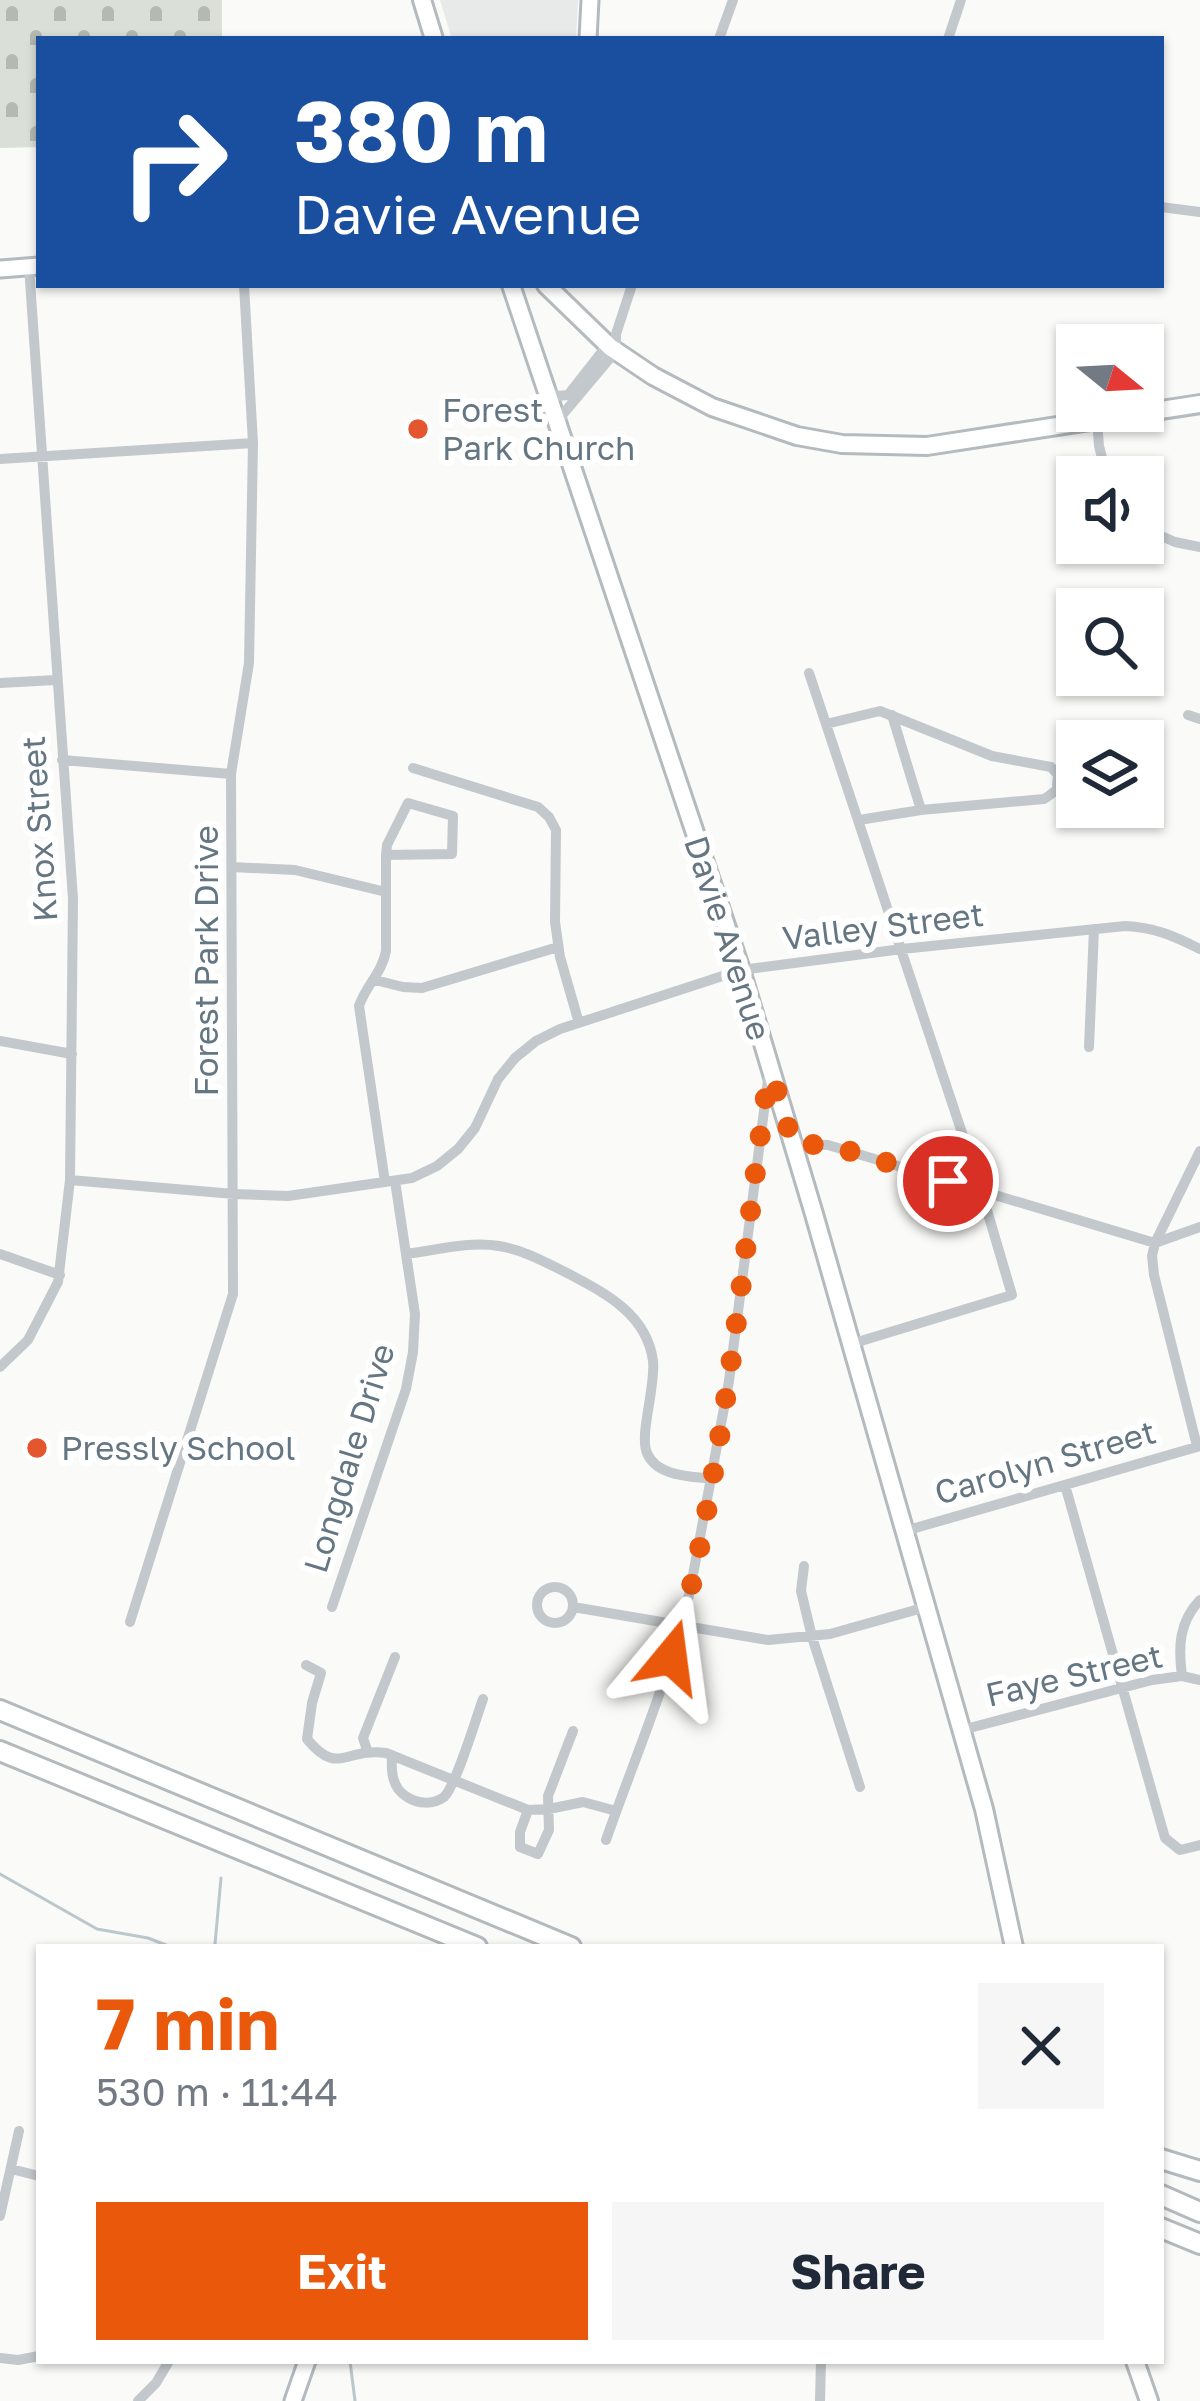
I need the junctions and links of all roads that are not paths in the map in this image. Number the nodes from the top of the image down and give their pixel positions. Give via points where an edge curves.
1 (422, 0) edge
2 (590, 0) edge
3 (733, 0) edge
4 (961, 0) edge
5 (433, 36) edge
6 (588, 36) edge
7 (720, 36) edge
8 (948, 36) edge
9 (1164, 207) edge
10 (1200, 212) edge
11 (34, 267) edge
12 (0, 269) edge
13 (244, 288) edge
14 (512, 288) edge
15 (549, 288) edge
16 (631, 288) edge
17 (623, 310) junction
18 (588, 326) junction
19 (612, 348) junction
20 (544, 384) junction
21 (1200, 404) edge
22 (1164, 409) edge
23 (1056, 426) edge
24 (559, 429) junction
25 (253, 442) junction
26 (41, 456) junction
27 (0, 459) edge
28 (1164, 537) edge
29 (1200, 547) edge
30 (809, 673) dead end
31 (56, 680) junction
32 (0, 683) edge
33 (892, 715) junction
34 (826, 724) junction
35 (62, 760) junction
36 (413, 768) dead end
37 (1056, 773) edge
38 (232, 774) junction
39 (1056, 788) edge
40 (921, 810) junction
41 (859, 820) junction
42 (386, 855) junction
43 (232, 867) junction
44 (386, 892) junction
45 (1094, 929) junction
46 (558, 947) junction
47 (1200, 949) edge
48 (902, 950) junction
49 (741, 970) junction
50 (376, 980) junction
51 (579, 1023) junction
52 (0, 1041) edge
53 (1089, 1047) dead end
54 (72, 1054) junction
55 (773, 1078) junction
56 (793, 1144) junction
57 (1200, 1151) edge
58 (70, 1180) junction
59 (390, 1182) junction
60 (981, 1190) junction
61 (234, 1194) junction
62 (1200, 1227) edge
63 (1155, 1243) junction
64 (0, 1254) edge
65 (407, 1254) junction
66 (60, 1275) junction
67 (851, 1344) junction
68 (0, 1367) edge
69 (1198, 1446) edge
70 (712, 1479) junction
71 (1065, 1484) junction
72 (905, 1531) junction
73 (805, 1566) dead end
74 (1200, 1600) edge
75 (332, 1607) dead end
76 (573, 1607) dead end
77 (926, 1607) junction
78 (130, 1622) dead end
79 (682, 1625) junction
80 (812, 1637) junction
81 (395, 1657) dead end
82 (306, 1665) dead end
83 (1182, 1676) junction
84 (1200, 1680) edge
85 (1123, 1688) junction
86 (483, 1699) dead end
87 (0, 1710) edge
88 (962, 1730) junction
89 (573, 1731) dead end
90 (368, 1750) junction
91 (0, 1751) edge
92 (392, 1755) junction
93 (453, 1780) junction
94 (860, 1787) dead end
95 (549, 1809) junction
96 (528, 1810) junction
97 (616, 1810) junction
98 (606, 1840) dead end
99 (1200, 1845) edge
100 (470, 1944) edge
101 (564, 1944) edge
102 (1013, 1944) edge
103 (19, 2131) dead end
104 (1164, 2160) edge
105 (11, 2169) junction
106 (1200, 2171) edge
107 (36, 2175) edge
108 (1164, 2194) edge
109 (1200, 2208) edge
110 (0, 2216) edge
111 (1164, 2229) edge
112 (1199, 2244) edge
113 (36, 2357) edge
114 (0, 2358) edge
115 (167, 2364) edge
116 (306, 2364) edge
117 (821, 2364) edge
118 (1136, 2364) edge
119 (138, 2401) edge
120 (293, 2401) edge
121 (820, 2401) edge
122 (1149, 2401) edge

1 - 5 main road
2 - 6 street
3 - 7 street
4 - 8 street
9 - 10 street
11 - 12 street
11 - 26 street, Knox Street
13 - 25 street, Forest Park Drive
14 - 20 main road, Davie Avenue
15 - 18 main road
16 - 17 street
17 - 18 street via 609,327
17 - 19 street
18 - 19 main road
19 - 20 street via 568,394 554,395
19 - 23 main road via 712,407 842,444 927,446
19 - 24 street
20 - 24 main road, Davie Avenue
21 - 22 main road
24 - 49 main road, Davie Avenue
25 - 26 street
25 - 38 street, Forest Park Drive via 249,663
26 - 27 street
26 - 31 street, Knox Street
28 - 29 street
30 - 34 street
31 - 32 street
31 - 35 street, Knox Street
33 - 34 street via 867,712
33 - 37 street
33 - 40 street
34 - 41 street
35 - 38 street
35 - 54 street, Knox Street via 73,899
36 - 46 street via 549,817 556,830
38 - 43 street, Forest Park Drive
39 - 40 street via 1044,799
40 - 41 street
41 - 48 street
42 - 42 street via 409,803 453,816 452,854
42 - 44 street, Longdale Drive
43 - 44 street via 295,870
43 - 61 street, Forest Park Drive
44 - 50 street, Longdale Drive via 386,951
45 - 47 street, Valley Street via 1148,926
45 - 48 street, Valley Street
45 - 53 street
46 - 50 street via 422,988
46 - 51 street
48 - 49 street, Valley Street
48 - 60 street
49 - 51 street, Valley Street
49 - 55 main road, Davie Avenue
50 - 59 street, Longdale Drive via 359,1006
51 - 59 street, Valley Street via 515,1058 458,1149 437,1166
52 - 54 street
54 - 58 street, Knox Street
55 - 56 main road, Davie Avenue
55 - 70 street
56 - 60 street via 829,1145
56 - 67 main road, Davie Avenue
57 - 63 street
58 - 61 street, Valley Street
58 - 66 street, Knox Street
59 - 61 street, Valley Street via 288,1196
59 - 65 street, Longdale Drive
60 - 63 street
60 - 67 street via 1012,1295
61 - 78 street, Forest Park Drive via 232,1294
62 - 63 street
63 - 69 street via 1154,1275
64 - 66 street
65 - 70 street via 477,1244 515,1249 611,1296 650,1345 647,1453 666,1471
65 - 75 street, Longdale Drive via 415,1314 406,1389
66 - 68 street, Knox Street via 28,1340
67 - 72 main road, Davie Avenue
69 - 71 street, Carolyn Street
70 - 79 street
71 - 72 street, Carolyn Street
71 - 85 street
72 - 77 main road, Davie Avenue
73 - 80 street via 801,1591
74 - 83 street via 1183,1626
76 - 79 street
77 - 80 street
77 - 88 main road, Davie Avenue
79 - 80 street via 768,1640
79 - 97 street
80 - 94 street
81 - 90 street via 363,1738
82 - 90 street via 321,1673 308,1739 327,1759
83 - 84 street, Faye Street
83 - 85 street, Faye Street
85 - 88 street, Faye Street
85 - 99 street via 1165,1838 1180,1850
86 - 93 street
87 - 101 highway
88 - 102 main road, Davie Avenue
89 - 95 street
90 - 92 street
91 - 100 highway
92 - 93 street
92 - 93 street via 391,1776 402,1795 418,1802 448,1794
93 - 96 street
95 - 96 street
95 - 96 street via 538,1854 520,1847
95 - 97 street via 583,1802
97 - 98 street
103 - 105 street
104 - 106 highway
105 - 107 street
105 - 110 street
108 - 109 highway
111 - 112 highway
113 - 114 street
115 - 119 street
116 - 120 street
117 - 121 street
118 - 122 main road

